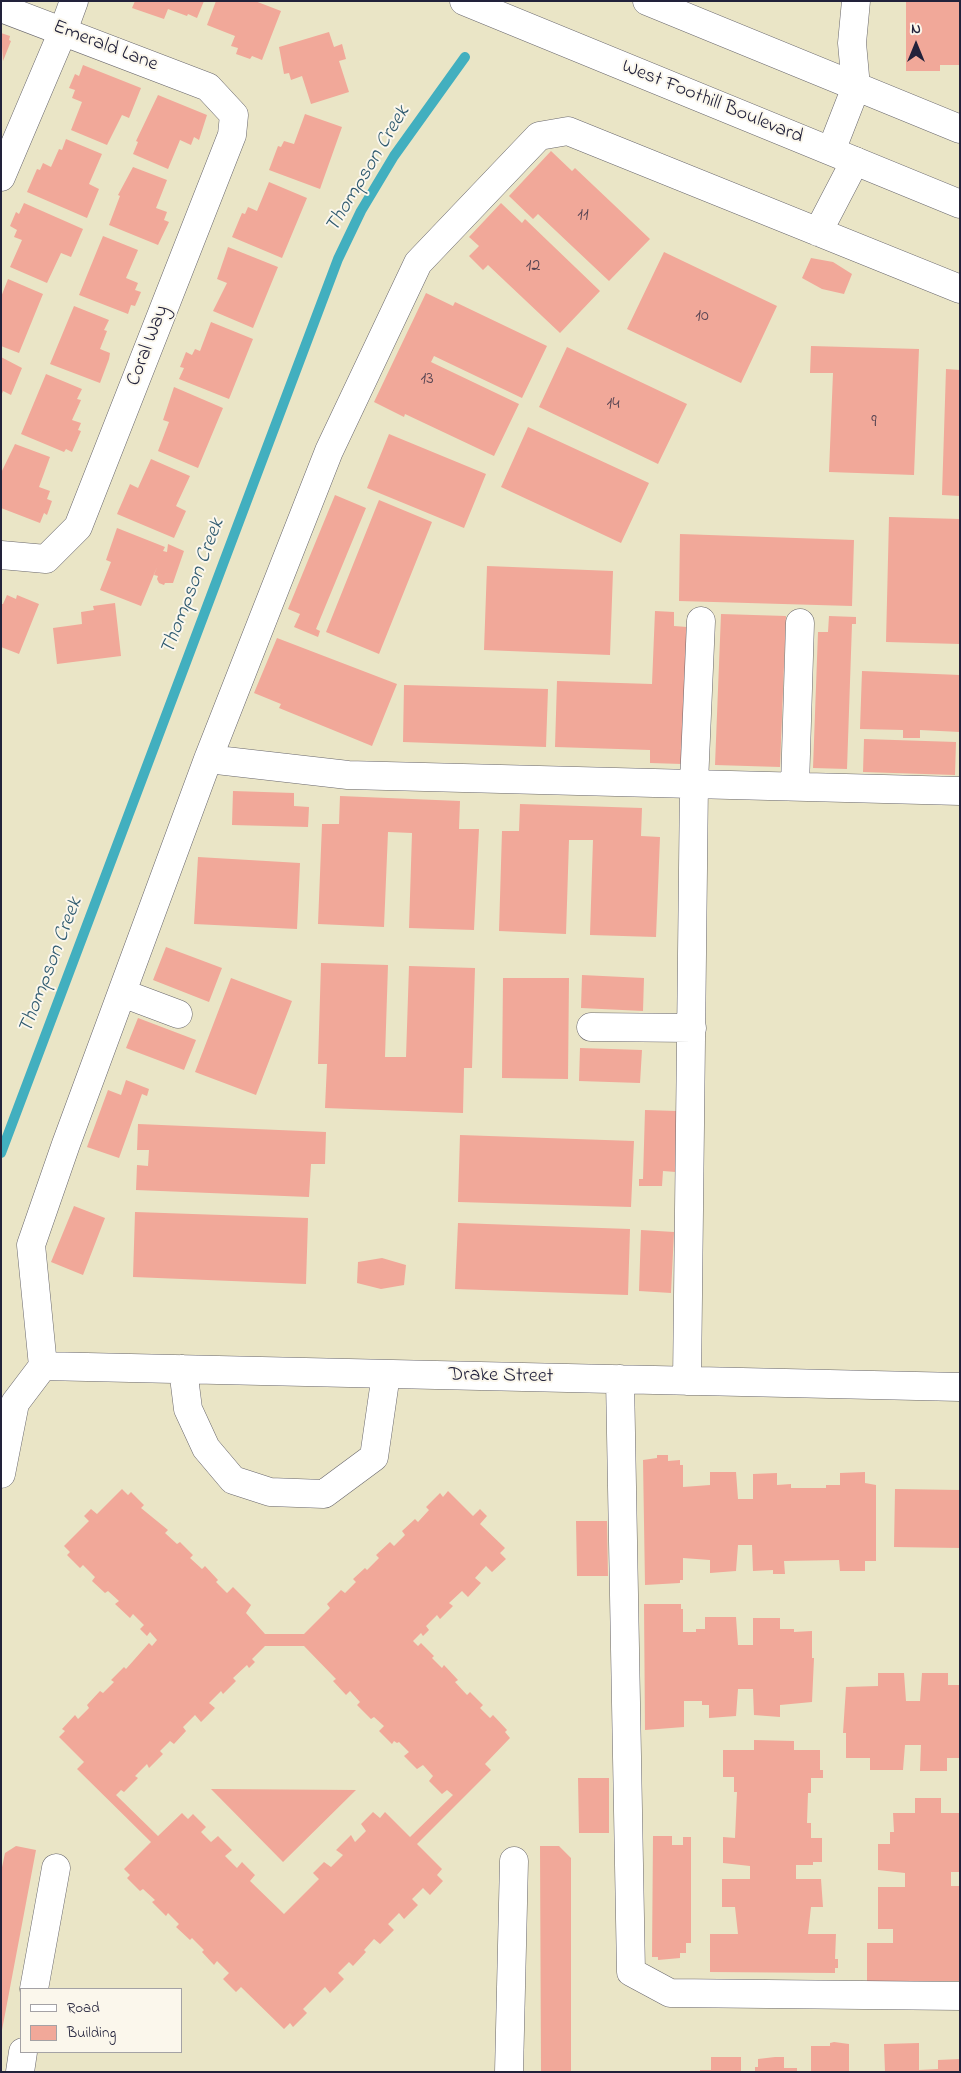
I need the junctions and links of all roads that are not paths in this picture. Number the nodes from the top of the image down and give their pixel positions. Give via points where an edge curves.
1 (74, 1) edge
2 (464, 1) edge
3 (647, 1) edge
4 (856, 1) edge
5 (1, 8) edge
6 (63, 31) junction
7 (208, 87) joint
8 (856, 87) junction
9 (960, 129) edge
10 (831, 151) junction
11 (856, 161) junction
12 (1, 177) edge
13 (960, 204) edge
14 (818, 232) junction
15 (960, 289) edge
16 (1, 555) edge
17 (701, 621) dead end
18 (800, 623) dead end
19 (208, 759) junction
20 (694, 784) junction
21 (795, 786) junction
22 (960, 791) edge
23 (122, 994) junction
24 (178, 1014) dead end
25 (591, 1027) dead end
26 (692, 1028) junction
27 (43, 1366) junction
28 (183, 1369) junction
29 (386, 1374) junction
30 (620, 1380) junction
31 (687, 1381) junction
32 (960, 1387) edge
33 (1, 1474) edge
34 (514, 1861) dead end
35 (56, 1868) dead end
36 (34, 1988) edge
37 (960, 1996) edge
38 (23, 2053) edge
39 (20, 2072) edge
40 (508, 2072) edge

1 - 6 street
2 - 10 street, West Foothill Boulevard
3 - 8 street
4 - 8 street via 852,43
5 - 6 street, Emerald Lane
6 - 7 street, Emerald Lane
6 - 12 street
7 - 16 street, Coral Way via 234,115 232,135 78,527 46,559
8 - 9 street
8 - 10 street
10 - 11 street, West Foothill Boulevard
11 - 13 street, West Foothill Boulevard
11 - 14 street
14 - 15 street
14 - 19 street via 568,131 538,136 418,263 329,451
17 - 20 street
18 - 21 street
19 - 20 street via 348,775
19 - 23 street
20 - 21 street
20 - 26 street
21 - 22 street
23 - 24 street
23 - 27 street via 31,1245
25 - 26 street
26 - 31 street
27 - 28 street, Drake Street
27 - 33 street via 15,1403
28 - 29 street, Drake Street
28 - 29 street via 188,1409 206,1448 234,1480 270,1492 324,1494 374,1457
29 - 30 street, Drake Street
30 - 31 street, Drake Street
30 - 37 street via 631,1972 670,1992
31 - 32 street, Drake Street
34 - 40 street
35 - 36 street
38 - 39 street

